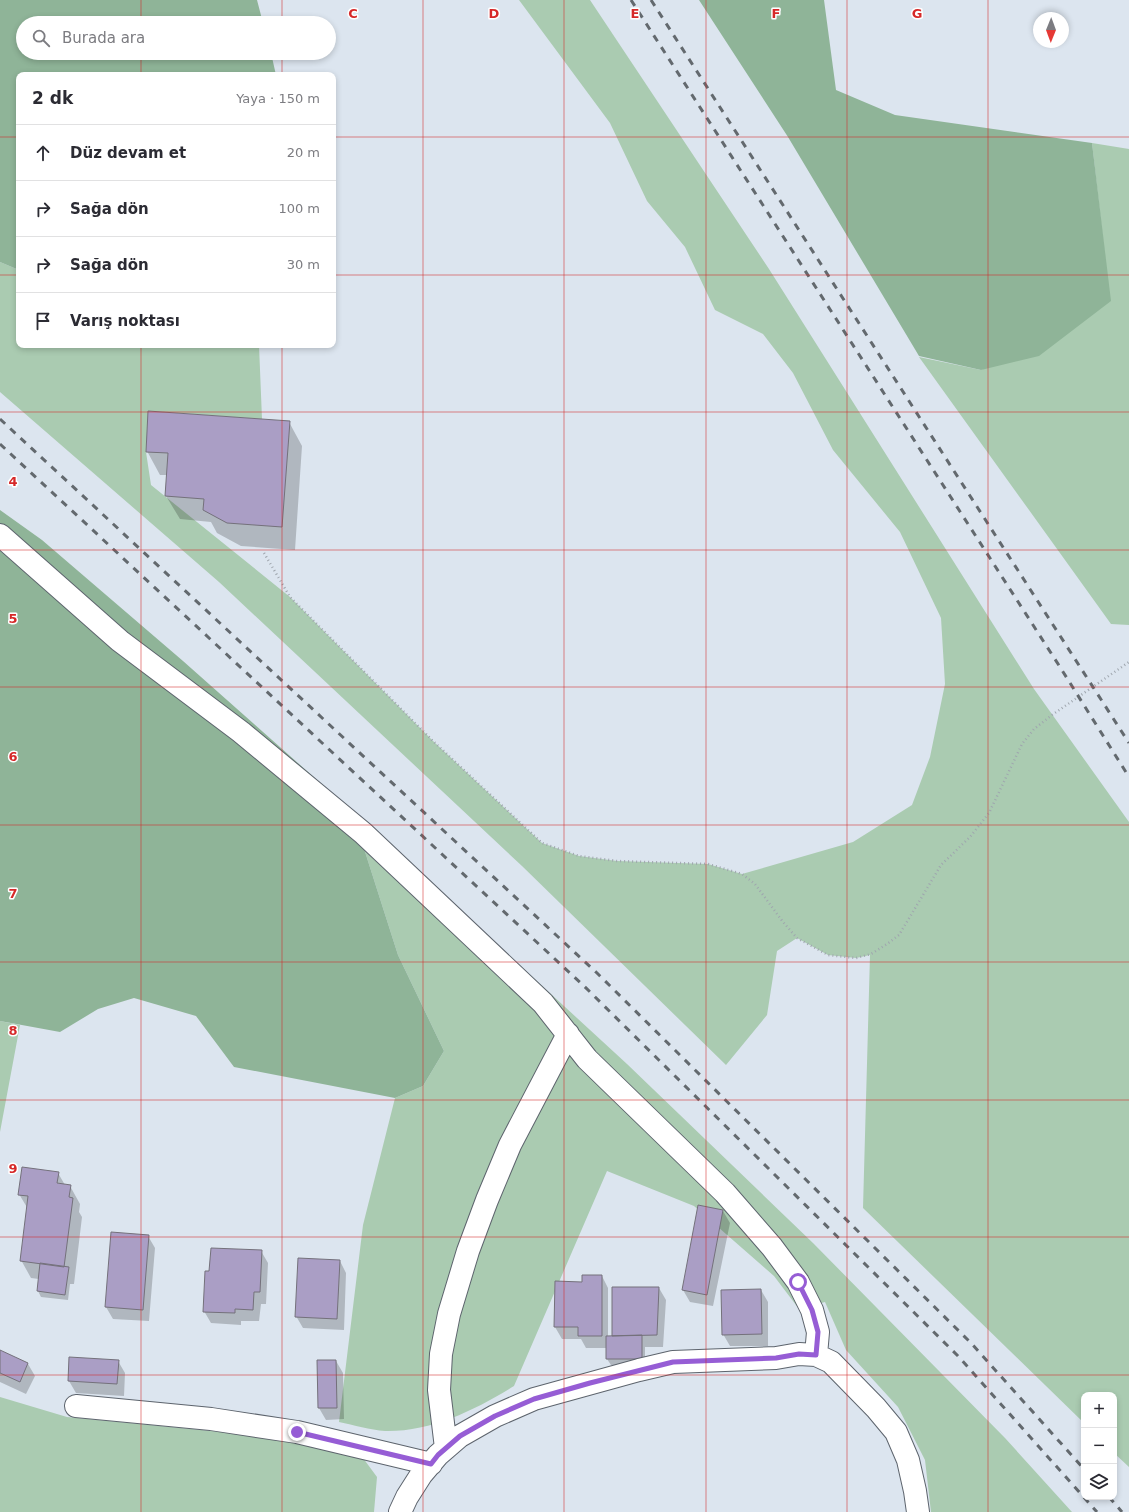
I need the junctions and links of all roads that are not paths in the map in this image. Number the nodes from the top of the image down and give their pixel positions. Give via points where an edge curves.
1 (0, 535) edge
2 (568, 1034) junction
3 (816, 1355) junction
4 (76, 1406) dead end
5 (446, 1448) junction
6 (431, 1464) junction
7 (400, 1512) edge
8 (918, 1512) edge

1 - 2 street via 120,641 241,732 363,833 543,1003
2 - 3 street via 587,1058 725,1193 772,1247 798,1282 812,1310 818,1332
2 - 5 street via 510,1145 486,1200 449,1314 439,1390
3 - 5 street via 673,1362 639,1370 534,1399 495,1416 460,1436
3 - 8 street via 831,1362 896,1432 908,1460
4 - 6 street via 211,1419 297,1432
5 - 6 street
6 - 7 street via 410,1492

